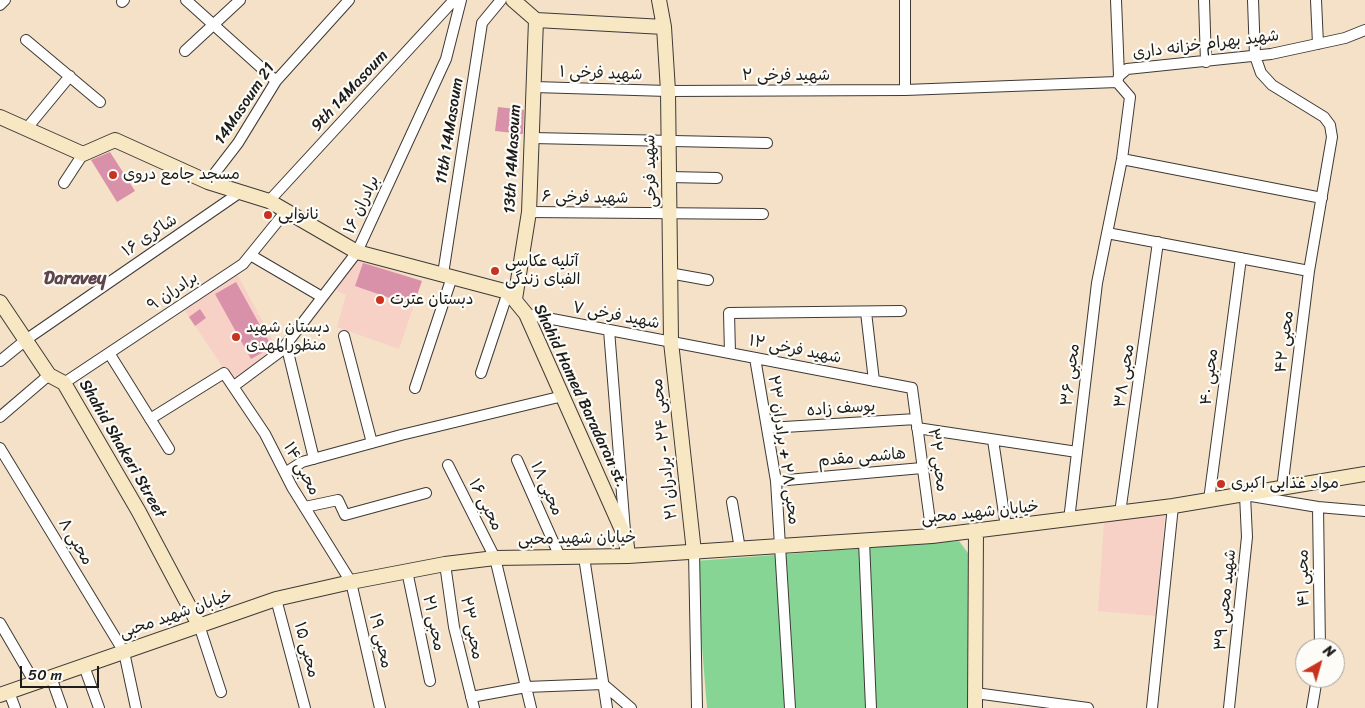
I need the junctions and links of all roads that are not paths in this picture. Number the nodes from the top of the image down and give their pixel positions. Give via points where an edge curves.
1 (5, 0) edge
2 (186, 0) edge
3 (240, 0) edge
4 (348, 0) edge
5 (454, 0) edge
6 (461, 0) edge
7 (501, 0) edge
8 (513, 0) edge
9 (659, 0) edge
10 (904, 0) edge
11 (1116, 0) edge
12 (1204, 0) edge
13 (1253, 0) edge
14 (1316, 0) edge
15 (0, 5) edge
16 (536, 20) junction
17 (213, 25) junction
18 (664, 27) junction
19 (1365, 30) edge
20 (26, 40) dead end
21 (1318, 44) junction
22 (185, 51) dead end
23 (1255, 56) junction
24 (1206, 62) junction
25 (70, 76) junction
26 (1118, 79) junction
27 (276, 81) junction
28 (534, 87) junction
29 (905, 90) junction
30 (668, 91) junction
31 (100, 102) dead end
32 (0, 117) edge
33 (27, 128) junction
34 (532, 138) junction
35 (668, 142) junction
36 (767, 143) dead end
37 (83, 154) junction
38 (1122, 159) junction
39 (669, 177) junction
40 (717, 178) dead end
41 (208, 182) junction
42 (64, 183) dead end
43 (242, 191) junction
44 (1322, 198) junction
45 (268, 201) junction
46 (286, 211) junction
47 (529, 212) junction
48 (670, 214) junction
49 (764, 214) dead end
50 (1107, 233) junction
51 (1158, 242) junction
52 (358, 252) junction
53 (252, 256) junction
54 (1240, 258) junction
55 (1308, 271) junction
56 (669, 273) junction
57 (447, 275) junction
58 (708, 280) dead end
59 (511, 295) junction
60 (322, 298) junction
61 (0, 302) edge
62 (866, 312) junction
63 (901, 312) dead end
64 (526, 314) junction
65 (609, 330) junction
66 (344, 336) dead end
67 (27, 339) junction
68 (671, 342) junction
69 (286, 344) junction
70 (109, 353) junction
71 (730, 353) junction
72 (755, 358) junction
73 (0, 361) edge
74 (481, 373) dead end
75 (49, 375) junction
76 (874, 380) junction
77 (64, 383) junction
78 (234, 386) junction
79 (415, 388) dead end
80 (912, 388) joint
81 (563, 396) junction
82 (0, 417) edge
83 (150, 420) junction
84 (916, 424) junction
85 (768, 428) junction
86 (993, 440) junction
87 (372, 442) junction
88 (0, 448) edge
89 (169, 450) dead end
90 (1077, 452) junction
91 (314, 459) junction
92 (517, 460) dead end
93 (448, 465) dead end
94 (922, 468) junction
95 (285, 473) junction
96 (1365, 474) edge
97 (776, 481) junction
98 (1282, 489) junction
99 (426, 493) dead end
100 (1245, 494) junction
101 (1209, 500) junction
102 (732, 502) dead end
103 (1173, 506) junction
104 (1318, 507) junction
105 (305, 508) junction
106 (1365, 511) edge
107 (1120, 513) junction
108 (1069, 520) junction
109 (1006, 527) junction
110 (976, 531) junction
111 (932, 536) junction
112 (626, 539) junction
113 (864, 541) junction
114 (781, 547) junction
115 (740, 549) junction
116 (694, 552) junction
117 (628, 556) junction
118 (560, 557) junction
119 (584, 557) junction
120 (495, 558) junction
121 (445, 564) junction
122 (407, 571) junction
123 (351, 582) junction
124 (276, 599) junction
125 (0, 623) edge
126 (199, 625) junction
127 (1320, 638) edge
128 (124, 652) junction
129 (84, 666) junction
130 (51, 677) junction
131 (430, 681) dead end
132 (35, 683) junction
133 (603, 684) junction
134 (526, 687) junction
135 (1315, 688) edge
136 (221, 692) dead end
137 (4, 693) edge
138 (975, 693) junction
139 (471, 697) junction
140 (16, 708) edge
141 (62, 708) edge
142 (99, 708) edge
143 (136, 708) edge
144 (305, 708) edge
145 (380, 708) edge
146 (474, 708) edge
147 (531, 708) edge
148 (607, 708) edge
149 (631, 708) edge
150 (697, 708) edge
151 (790, 708) edge
152 (871, 708) edge
153 (975, 708) edge
154 (1088, 708) edge
155 (1152, 708) edge
156 (1229, 708) edge
157 (1312, 708) edge

1 - 15 street
2 - 17 street
3 - 17 street
4 - 27 street, 14Masoum 21
5 - 45 street, 9th 14Masoum
6 - 52 street, برادران ۱۶ via 446,59
7 - 57 street, 11th 14Masoum via 482,23
8 - 16 street
9 - 18 street, شهید فرخی
10 - 29 street
11 - 26 street
12 - 24 street
13 - 23 street
14 - 21 street
16 - 18 street
16 - 28 street, 13th 14Masoum
17 - 22 street
17 - 27 street
18 - 30 street, شهید فرخی
19 - 21 street, شهید بهرام خزانه داری
20 - 25 street
21 - 23 street, شهید بهرام خزانه داری
23 - 24 street, شهید بهرام خزانه داری
23 - 44 street, محبی ۴۲ via 1261,73 1272,85 1324,117 1330,125 1332,137
24 - 26 street, شهید بهرام خزانه داری via 1126,70
25 - 31 street
25 - 33 street
26 - 29 street, شهید بهرام خزانه داری
26 - 38 street, محبی ۳۶ via 1130,97
27 - 41 street, 14Masoum 21 via 238,143
28 - 30 street, شهید فرخی ۱
28 - 34 street, 13th 14Masoum
29 - 30 street, شهید فرخی ۲
30 - 35 street, شهید فرخی
32 - 33 street
33 - 37 street
34 - 35 street
34 - 47 street, 13th 14Masoum
35 - 36 street
35 - 39 street, شهید فرخی
37 - 41 street via 115,140
37 - 42 street
38 - 44 street
38 - 50 street, محبی ۳۶
39 - 40 street
39 - 48 street, شهید فرخی
41 - 43 street
43 - 45 street
43 - 67 street, شاکری ۱۶
44 - 55 street, محبی ۴۲
45 - 46 street
46 - 52 street
46 - 53 street, برادران ۹
47 - 48 street, شهید فرخی ۶
47 - 59 street, 13th 14Masoum
48 - 49 street, شهید فرخی ۶
48 - 56 street, شهید فرخی
50 - 51 street
50 - 90 street, محبی ۳۶ via 1097,283
51 - 54 street
51 - 107 street, محبی ۳۸
52 - 57 street
52 - 60 street, برادران ۱۶
53 - 60 street
53 - 70 street, برادران ۹
54 - 55 street
54 - 101 street, محبی ۴۰
55 - 98 street, محبی ۴۲
56 - 58 street
56 - 68 street, شهید فرخی
57 - 59 street
57 - 79 street, 11th 14Masoum
59 - 64 street, Shahid Hamed Baradaran st.
59 - 74 street
60 - 69 street, برادران ۱۶
61 - 67 street
62 - 63 street
62 - 71 street via 729,313
62 - 76 street
64 - 65 street, شهید فرخی ۷
64 - 81 street, Shahid Hamed Baradaran st.
65 - 68 street, شهید فرخی ۷
65 - 112 street
66 - 87 street
67 - 73 street, شاکری ۱۶
67 - 75 street
68 - 71 street, شهید فرخی ۱۲
68 - 116 street, محبی ۲۴ - برادران ۲۱
69 - 78 street, برادران ۱۶
69 - 91 street
70 - 77 street, برادران ۹
70 - 83 street
71 - 72 street, شهید فرخی ۱۲
72 - 76 street, شهید فرخی ۱۲
72 - 85 street, محبی ۲۸ + برادران ۲۳
75 - 77 street, Shahid Shakeri Street
75 - 82 street
76 - 80 street, شهید فرخی ۱۲
77 - 126 street, Shahid Shakeri Street via 139,512
78 - 83 street, محبی ۱۴ via 224,373
78 - 95 street, محبی ۱۴
80 - 84 street, محبی ۳۲
81 - 87 street
81 - 112 street, Shahid Hamed Baradaran st.
83 - 89 street
84 - 85 street, یوسف زاده
84 - 86 street, یوسف زاده
84 - 94 street, محبی ۳۲
85 - 97 street, محبی ۲۸ + برادران ۲۳
86 - 90 street, یوسف زاده
86 - 109 street
87 - 91 street
88 - 128 street, محبی ۸
90 - 108 street, محبی ۳۶
91 - 95 street via 302,462
92 - 118 street, محبی ۱۸
93 - 120 street, محبی ۱۶
94 - 97 street, هاشمی مقدم
94 - 111 street, محبی ۳۲
95 - 105 street, محبی ۱۴
96 - 98 street, خیابان شهید محبی
97 - 114 street, محبی ۲۸ + برادران ۲۳
98 - 100 street, خیابان شهید محبی
99 - 105 street via 345,515 338,500
100 - 101 street, خیابان شهید محبی
100 - 104 street
100 - 156 street, شهید محبی ۳۹ via 1247,537
101 - 103 street, خیابان شهید محبی
102 - 115 street
103 - 107 street, خیابان شهید محبی
103 - 155 street
104 - 106 street
104 - 127 street, محبی ۴۱
105 - 123 street, محبی ۱۴
107 - 108 street, خیابان شهید محبی
108 - 109 street, خیابان شهید محبی
109 - 110 street, خیابان شهید محبی
110 - 111 street, خیابان شهید محبی
110 - 138 street
111 - 113 street, خیابان شهید محبی
112 - 117 street, Shahid Hamed Baradaran st.
113 - 114 street, خیابان شهید محبی
113 - 152 street
114 - 115 street, خیابان شهید محبی
114 - 151 street, محبی ۲۸ + برادران ۲۳
115 - 116 street, خیابان شهید محبی
116 - 117 street, خیابان شهید محبی
116 - 150 street
117 - 119 street, خیابان شهید محبی
118 - 119 street, خیابان شهید محبی
118 - 120 street, خیابان شهید محبی
119 - 133 street
120 - 121 street, خیابان شهید محبی
120 - 134 street, محبی ۱۶
121 - 122 street, خیابان شهید محبی
121 - 139 street, محبی ۲۳ via 454,627
122 - 123 street, خیابان شهید محبی
122 - 131 street, محبی ۲۱
123 - 124 street, خیابان شهید محبی
123 - 145 street, محبی ۱۹
124 - 126 street, خیابان شهید محبی
124 - 144 street, محبی ۱۵
125 - 132 street
126 - 128 street, خیابان شهید محبی
126 - 136 street
128 - 129 street, خیابان شهید محبی
128 - 143 street, محبی ۸
129 - 130 street, خیابان شهید محبی
129 - 142 street
130 - 132 street, خیابان شهید محبی
130 - 141 street
132 - 137 street, خیابان شهید محبی
133 - 134 street
133 - 148 street
133 - 149 street
134 - 139 street
134 - 147 street, محبی ۱۶
135 - 157 street
137 - 140 street
138 - 153 street
138 - 154 street
139 - 146 street, محبی ۲۳

